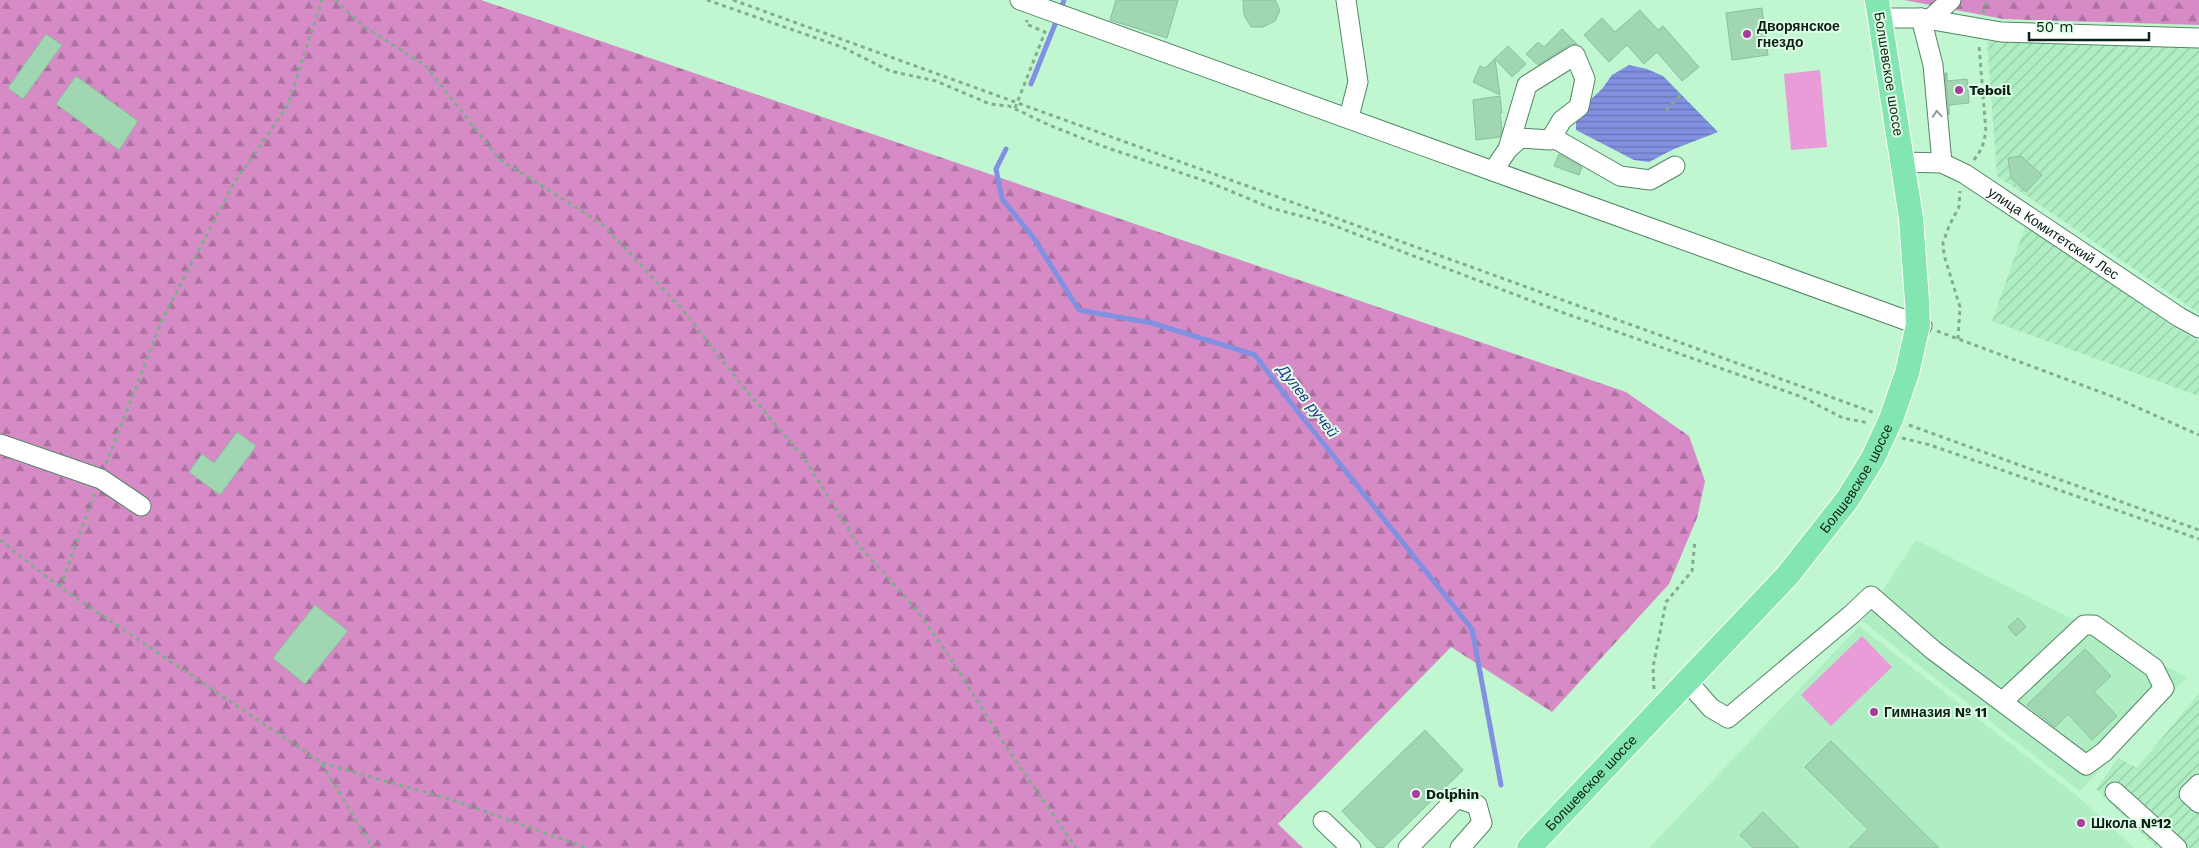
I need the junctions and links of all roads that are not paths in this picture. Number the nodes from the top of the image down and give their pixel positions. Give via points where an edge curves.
1 (1020, 0) edge
2 (1346, 0) edge
3 (1951, 0) edge
4 (1878, 9) edge
5 (1925, 19) junction
6 (2199, 38) edge
7 (1349, 117) junction
8 (1552, 137) junction
9 (1508, 149) junction
10 (1902, 162) junction
11 (1942, 163) junction
12 (1675, 166) dead end
13 (1493, 171) junction
14 (1920, 325) junction
15 (2199, 328) edge
16 (0, 444) edge
17 (141, 506) dead end
18 (1688, 682) junction
19 (2002, 702) junction
20 (2199, 784) edge
21 (2115, 792) dead end
22 (2199, 803) edge
23 (1323, 821) dead end
24 (1539, 845) edge
25 (1351, 848) edge
26 (1408, 848) edge
27 (1460, 848) edge
28 (2177, 848) edge

1 - 7 street
2 - 7 street via 1358,82
3 - 5 street
4 - 5 street
4 - 10 main road, Болшевское шоссе
5 - 6 street via 2001,32
11 -> 5 street via 1934,65
7 - 13 street
8 - 9 street via 1550,140 1520,138
8 - 9 street via 1562,120 1579,107 1585,79 1575,55 1527,85
8 - 12 street via 1620,176 1650,180
9 - 13 street
10 - 11 street, улица Комитетский Лес
10 - 14 main road, Болшевское шоссе via 1914,247
11 - 15 street, улица Комитетский Лес via 2054,225 2179,318
13 - 14 street
14 - 18 main road, Болшевское шоссе via 1907,373 1887,426 1873,458 1847,500 1787,576
16 - 17 street via 101,479
18 - 19 street via 1711,708 1728,718 1871,596 1933,650
18 - 24 main road, Болшевское шоссе
19 - 19 street via 2086,765 2104,752 2164,688 2154,668 2094,625 2084,625
20 - 22 street via 2189,794
21 - 28 street
23 - 25 street
26 - 27 street via 1456,798 1477,805 1482,823

